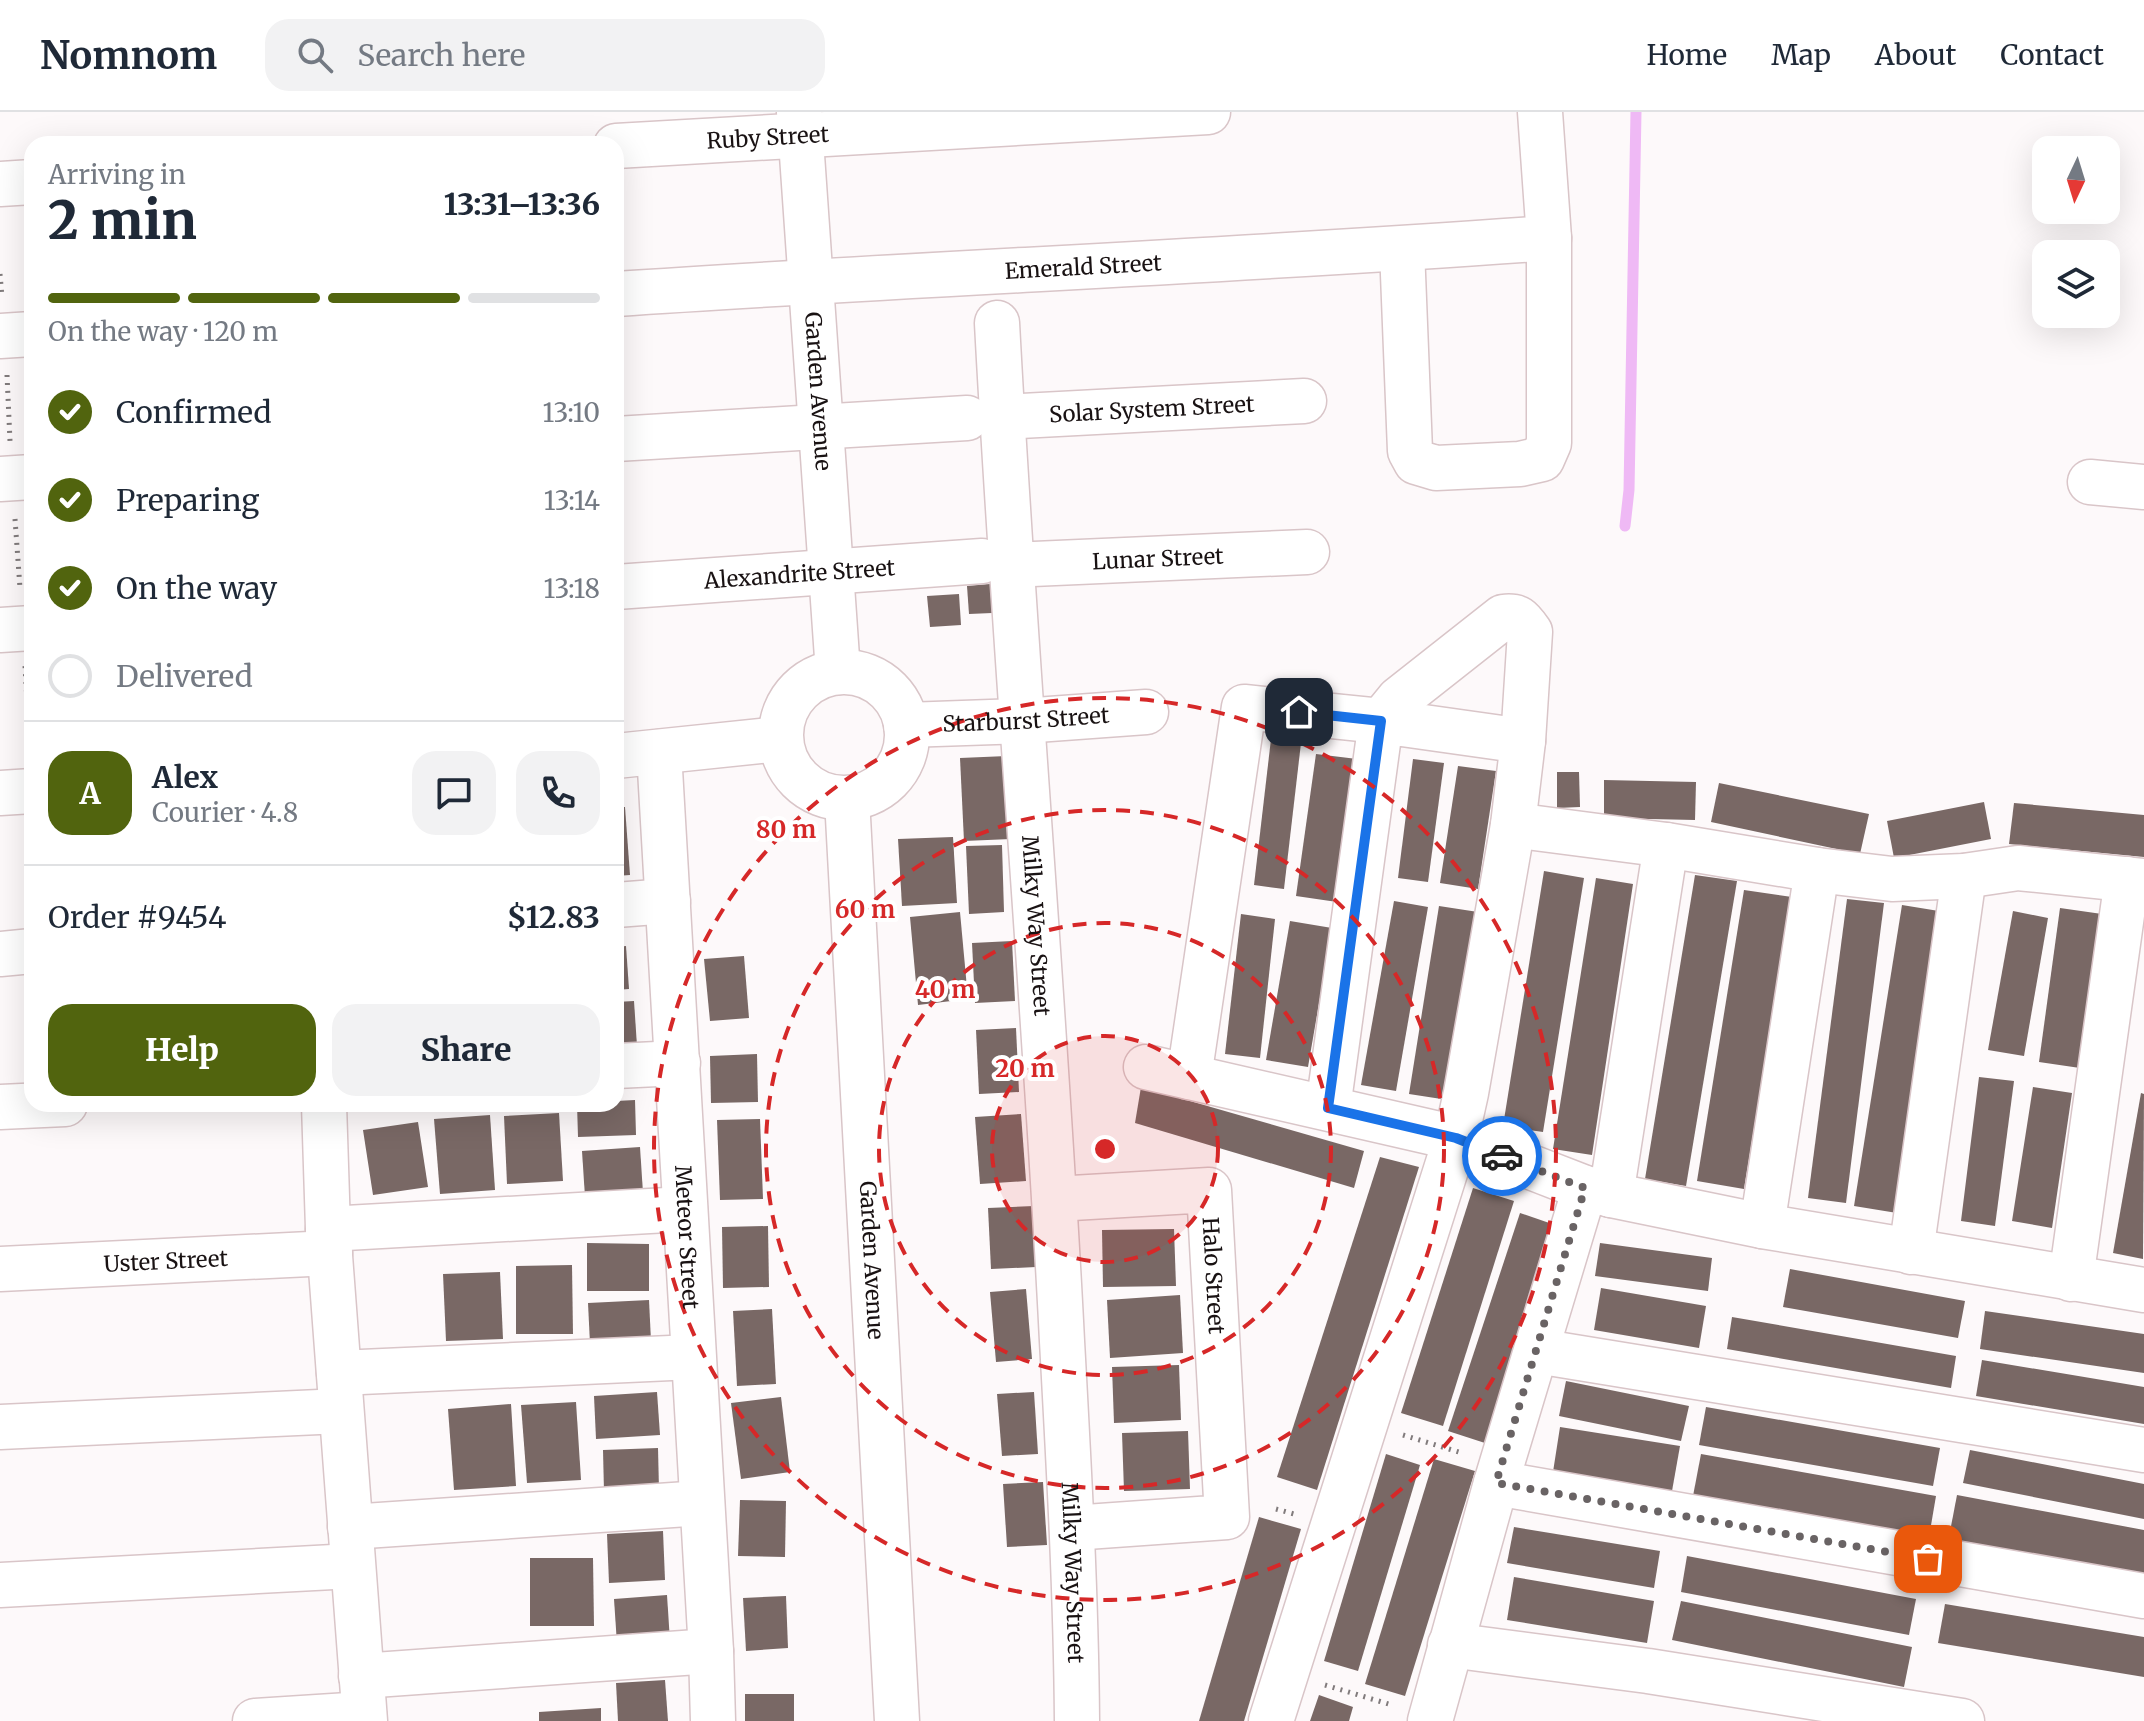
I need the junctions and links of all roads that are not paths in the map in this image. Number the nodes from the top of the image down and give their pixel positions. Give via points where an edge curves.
1 (1208, 112) edge
2 (1540, 112) edge
3 (800, 124) edge
4 (624, 145) edge
5 (24, 182) edge
6 (0, 184) edge
7 (1549, 238) junction
8 (1402, 249) junction
9 (811, 281) junction
10 (624, 293) edge
11 (997, 323) dead end
12 (24, 334) edge
13 (0, 336) edge
14 (1304, 401) dead end
15 (984, 417) junction
16 (820, 425) junction
17 (624, 438) edge
18 (24, 478) edge
19 (0, 479) edge
20 (2090, 482) dead end
21 (2144, 487) edge
22 (1307, 552) dead end
23 (996, 563) junction
24 (831, 572) junction
25 (624, 586) edge
26 (24, 628) edge
27 (0, 630) edge
28 (838, 672) junction
29 (1146, 712) dead end
30 (1022, 721) junction
31 (1381, 721) junction
32 (906, 725) junction
33 (780, 739) junction
34 (1523, 741) junction
35 (659, 752) junction
36 (624, 755) edge
37 (24, 792) edge
38 (0, 793) edge
39 (847, 799) junction
40 (1513, 825) junction
41 (1666, 845) junction
42 (1817, 870) junction
43 (1964, 876) junction
44 (2136, 880) edge
45 (668, 901) junction
46 (624, 904) edge
47 (24, 952) edge
48 (0, 954) edge
49 (678, 1063) junction
50 (624, 1066) edge
51 (1146, 1067) dead end
52 (1189, 1077) junction
53 (24, 1106) edge
54 (0, 1107) edge
55 (1328, 1108) junction
56 (324, 1112) edge
57 (1456, 1138) junction
58 (1598, 1192) junction
59 (1055, 1199) junction
60 (685, 1209) junction
61 (1762, 1226) junction
62 (329, 1241) junction
63 (1911, 1252) junction
64 (0, 1269) edge
65 (2071, 1279) junction
66 (2144, 1290) edge
67 (1537, 1351) junction
68 (693, 1357) junction
69 (340, 1392) junction
70 (0, 1427) edge
71 (2144, 1450) edge
72 (1499, 1474) junction
73 (702, 1503) junction
74 (1072, 1528) junction
75 (351, 1547) junction
76 (0, 1585) edge
77 (2144, 1596) edge
78 (1450, 1645) junction
79 (711, 1651) junction
80 (363, 1704) edge
81 (1431, 1719) edge
82 (255, 1721) edge
83 (713, 1721) edge
84 (897, 1721) edge
85 (1077, 1721) edge
86 (1271, 1721) edge
87 (1962, 1721) edge

1 - 3 street, Ruby Street
2 - 7 street
3 - 4 street, Ruby Street
3 - 9 street, Garden Avenue
5 - 6 street
7 - 8 street, Emerald Street
7 - 8 street via 1549,443 1542,459 1520,464 1436,468 1416,462 1410,451
8 - 9 street, Emerald Street
9 - 10 street, Emerald Street
9 - 16 street, Garden Avenue
11 - 15 street, Milky Way Street
12 - 13 street
14 - 15 street, Solar System Street
15 - 16 street, Solar System Street
15 - 23 street, Milky Way Street
16 - 17 street, Solar System Street
16 - 24 street, Garden Avenue
18 - 19 street
20 - 21 street
22 - 23 street, Lunar Street
23 - 24 street, Alexandrite Street
23 - 30 street, Milky Way Street
24 - 25 street, Alexandrite Street
24 - 28 street, Garden Avenue
26 - 27 street
28 - 32 street via 861,674 882,685 898,703
28 - 33 street via 802,687 789,703
29 - 30 street, Starburst Street
30 - 32 street, Starburst Street
30 - 59 street, Milky Way Street
31 - 34 street
31 - 34 street via 1399,699 1503,617 1513,615 1530,632
31 - 52 street via 1244,707
31 - 55 street
32 - 39 street via 906,746 886,783
33 - 35 street
33 - 39 street via 786,763 801,783 823,795
34 - 40 street
35 - 36 street
35 - 45 street, Meteor Street
37 - 38 street
39 - 84 street, Garden Avenue
40 - 41 street
40 - 57 street
41 - 42 street
41 - 58 street
42 - 43 street via 1892,879
42 - 61 street
43 - 44 street via 2018,868
43 - 63 street
44 - 65 street
45 - 46 street
45 - 49 street, Meteor Street
47 - 48 street
49 - 50 street
49 - 60 street, Meteor Street
51 - 52 street
52 - 55 street
53 - 54 street
55 - 57 street
56 - 62 street
57 - 58 street
57 - 86 street
58 - 61 street
58 - 67 street
59 - 74 street, Milky Way Street
59 - 74 street, Halo Street via 1209,1190 1227,1517
60 - 62 street, Uster Street
60 - 68 street, Meteor Street
61 - 63 street
62 - 64 street, Uster Street
62 - 69 street
63 - 65 street
65 - 66 street
67 - 71 street
67 - 72 street
68 - 69 street
68 - 73 street, Meteor Street
69 - 70 street
69 - 75 street
72 - 77 street
72 - 78 street
73 - 75 street
73 - 79 street, Meteor Street
74 - 85 street, Milky Way Street
75 - 76 street
75 - 80 street
78 - 81 street
78 - 87 street
79 - 80 street
79 - 83 street, Meteor Street
80 - 82 street

